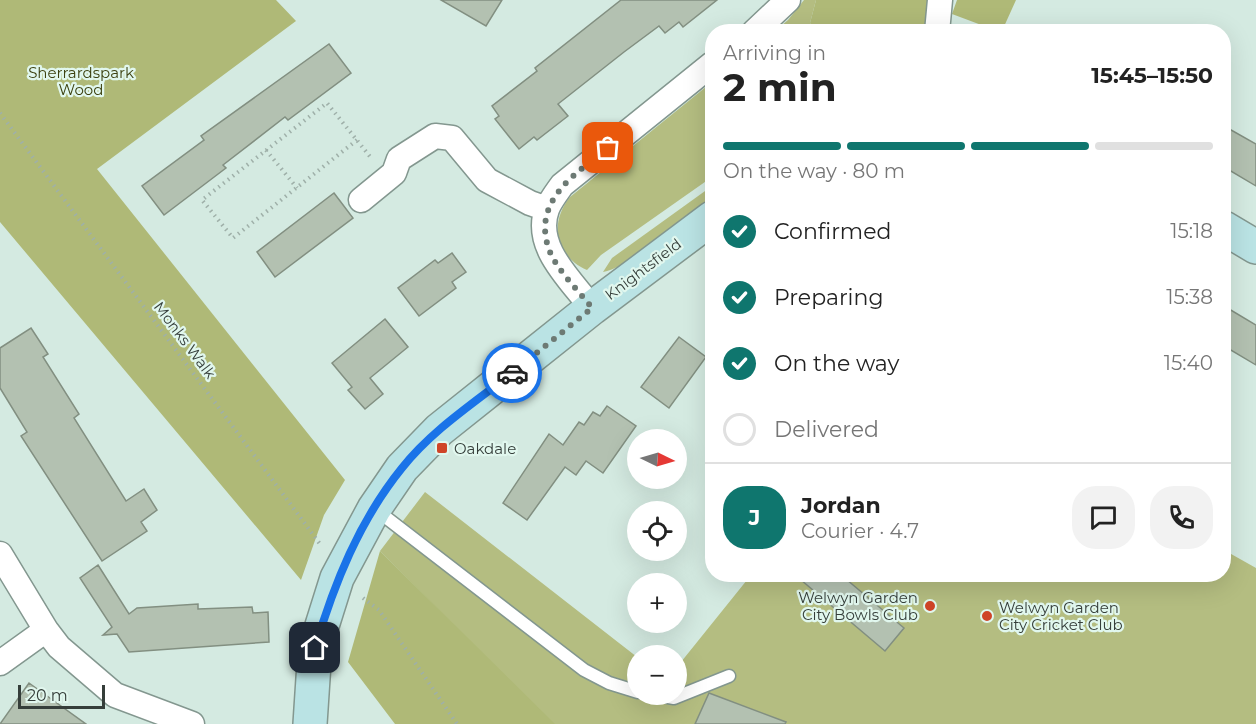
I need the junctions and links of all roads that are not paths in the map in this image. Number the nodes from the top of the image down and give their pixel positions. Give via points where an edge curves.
1 (788, 0) edge
2 (940, 0) edge
3 (762, 24) edge
4 (938, 24) edge
5 (705, 70) edge
6 (361, 200) dead end
7 (547, 209) junction
8 (705, 223) edge
9 (1231, 232) edge
10 (1256, 247) edge
11 (592, 308) junction
12 (374, 509) junction
13 (0, 554) edge
14 (46, 630) junction
15 (0, 663) edge
16 (729, 676) dead end
17 (627, 689) edge
18 (687, 693) edge
19 (192, 724) edge
20 (310, 724) edge

1 - 3 street
2 - 4 street
5 - 7 street via 562,185
6 - 7 street via 394,174 399,159 435,136 452,138 488,180
7 - 11 street via 544,230 550,253
8 - 11 street, Knightsfield
9 - 10 street
11 - 12 street, Knightsfield via 439,430 402,468
12 - 17 lane via 584,670
12 - 20 street, Knightsfield via 337,579 315,648
13 - 14 street
14 - 15 street
14 - 19 street via 59,647 115,695
16 - 18 lane

